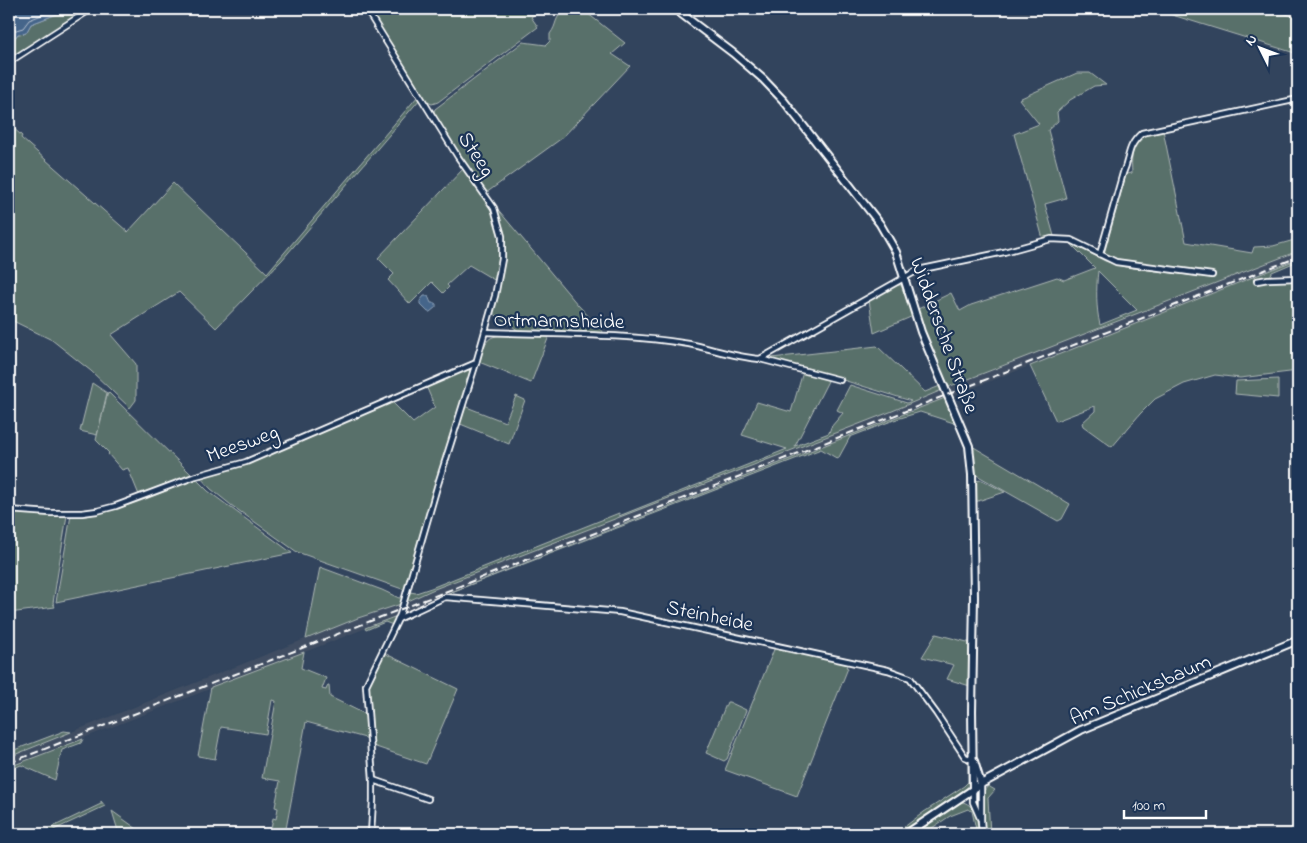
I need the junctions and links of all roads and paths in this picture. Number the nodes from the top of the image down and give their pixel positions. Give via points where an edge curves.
1 (91, 9) edge
2 (366, 9) edge
3 (675, 9) edge
4 (9, 62) edge
5 (1298, 99) edge
6 (1100, 254) junction
7 (1212, 275) dead end
8 (905, 277) junction
9 (1298, 278) edge
10 (1257, 282) dead end
11 (485, 332) junction
12 (760, 359) junction
13 (476, 363) junction
14 (840, 380) dead end
15 (9, 510) edge
16 (398, 619) junction
17 (1298, 640) edge
18 (974, 760) junction
19 (373, 780) junction
20 (982, 784) junction
21 (973, 790) junction
22 (428, 799) dead end
23 (981, 820) junction
24 (371, 834) edge
25 (906, 834) edge
26 (982, 834) edge
27 (1058, 834) edge
28 (1075, 834) edge

1 - 4 street
2 - 11 street, Steeg via 458,157 494,208 499,221 502,259
3 - 8 street, Widdersche Straße via 741,60 784,101 880,224 896,252
5 - 6 street via 1142,133 1130,148 1129,161
6 - 7 street via 1125,264
6 - 8 street via 1071,240 1052,239 918,270
8 - 12 street
8 - 18 street, Widdersche Straße via 921,332 970,446
9 - 10 street
11 - 12 street, Ortmannsheide via 625,337 689,344 739,358
11 - 13 street, Ortmannsheide
12 - 14 street, Ortmannsheide
13 - 15 street, Meesweg via 246,462 196,476 116,506 82,513
13 - 16 street, Ortmannsheide
16 - 18 street, Steinheide via 445,597 620,612 888,670 910,678 965,757
16 - 19 street via 366,685
17 - 20 street, Am Schicksbaum via 1081,730
18 - 20 street
18 - 21 street
19 - 22 street
19 - 24 street
20 - 21 street, Am Schicksbaum
20 - 23 street
21 - 23 street via 973,802
21 - 25 street, Am Schicksbaum
23 - 26 street
27 - 28 street

